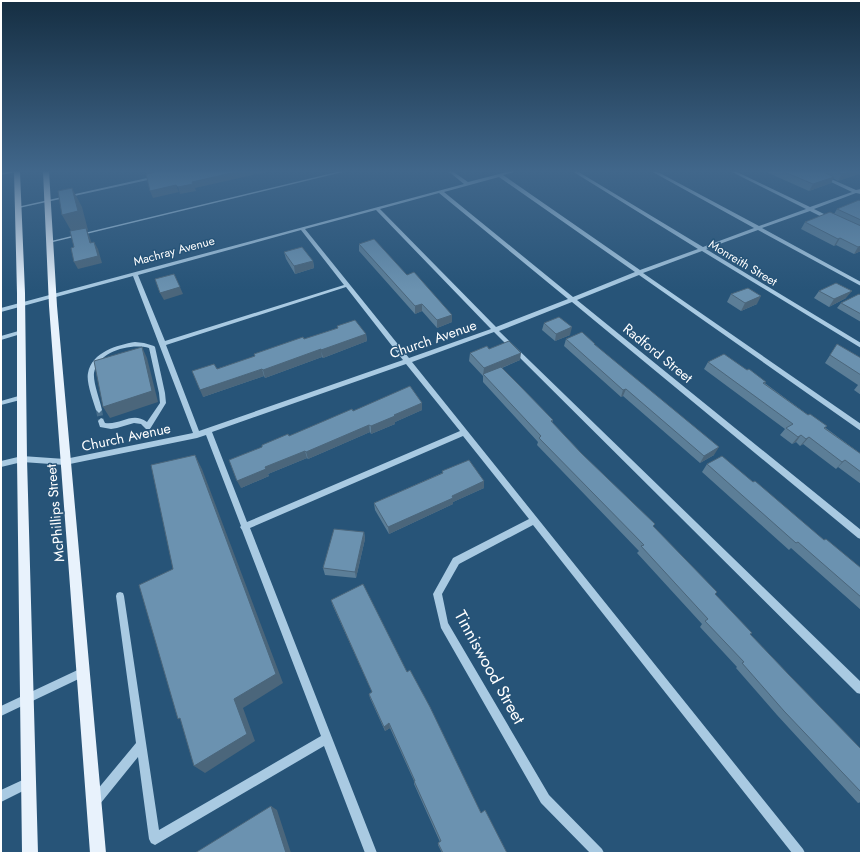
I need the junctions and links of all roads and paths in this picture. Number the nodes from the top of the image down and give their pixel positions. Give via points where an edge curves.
1 (19, 211) edge
2 (48, 211) edge
3 (179, 211) edge
4 (365, 211) edge
5 (379, 211) edge
6 (464, 211) edge
7 (550, 211) edge
8 (639, 211) edge
9 (726, 211) edge
10 (806, 211) edge
11 (815, 211) edge
12 (837, 222) edge
13 (302, 228) junction
14 (759, 229) junction
15 (49, 242) junction
16 (703, 250) junction
17 (135, 273) junction
18 (638, 273) junction
19 (861, 284) edge
20 (348, 286) junction
21 (52, 296) junction
22 (573, 299) junction
23 (22, 304) junction
24 (1, 310) edge
25 (495, 330) junction
26 (22, 332) junction
27 (1, 338) edge
28 (163, 344) junction
29 (861, 346) edge
30 (408, 360) junction
31 (22, 397) junction
32 (1, 403) edge
33 (99, 410) tunnel mouth
34 (101, 421) dead end
35 (861, 428) edge
36 (208, 431) junction
37 (465, 432) junction
38 (197, 435) junction
39 (22, 459) junction
40 (65, 462) junction
41 (1, 464) edge
42 (535, 520) junction
43 (244, 527) junction
44 (861, 535) edge
45 (120, 596) dead end
46 (84, 672) junction
47 (861, 689) edge
48 (27, 699) junction
49 (1, 711) edge
50 (326, 739) junction
51 (141, 745) junction
52 (29, 782) junction
53 (1, 796) edge
54 (94, 802) junction
55 (30, 853) edge
56 (98, 853) edge
57 (371, 853) edge
58 (598, 853) edge
59 (799, 853) edge

1 - 23 main road, McPhillips Street
2 - 15 main road, McPhillips Street
3 - 15 street
4 - 13 street, Machray Avenue
5 - 25 street
6 - 22 street, Radford Street
7 - 18 street
8 - 16 street, Monreith Street
9 - 14 street
10 - 14 street, Church Avenue
11 - 12 street
13 - 17 street, Machray Avenue
13 - 20 street
14 - 16 street, Church Avenue
14 - 19 street
15 - 21 main road, McPhillips Street
16 - 18 street, Church Avenue
16 - 29 street, Monreith Street
17 - 21 street, Machray Avenue
17 - 28 street
18 - 22 street, Church Avenue
18 - 35 street
20 - 28 street
20 - 30 street
21 - 23 street, Machray Avenue
21 - 40 main road, McPhillips Street
22 - 25 street, Church Avenue
22 - 44 street, Radford Street
23 - 24 street, Machray Avenue
23 - 26 main road, McPhillips Street
25 - 30 street, Church Avenue
25 - 47 street
26 - 27 street
26 - 31 main road, McPhillips Street
28 - 38 street
30 - 36 street, Church Avenue
30 - 37 street
31 - 32 street
31 - 39 main road, McPhillips Street
33 - 34 street via 91,373 96,363 104,355 120,347 145,344 152,347 163,404 148,426 142,420 113,426 102,425
36 - 38 street, Church Avenue
36 - 43 street
37 - 42 street
37 - 43 street
38 - 40 street, Church Avenue
39 - 40 street, Church Avenue
39 - 41 street, Church Avenue
39 - 48 main road, McPhillips Street
40 - 46 main road, McPhillips Street
42 - 58 street, Tinniswood Street via 456,561 438,594 444,625 545,799
42 - 59 street
43 - 50 street
45 - 51 street
46 - 48 street
46 - 54 main road, McPhillips Street
48 - 49 street
48 - 52 main road, McPhillips Street
50 - 51 street via 155,839
50 - 57 street
51 - 54 street
52 - 53 street
52 - 55 main road, McPhillips Street
54 - 56 main road, McPhillips Street

